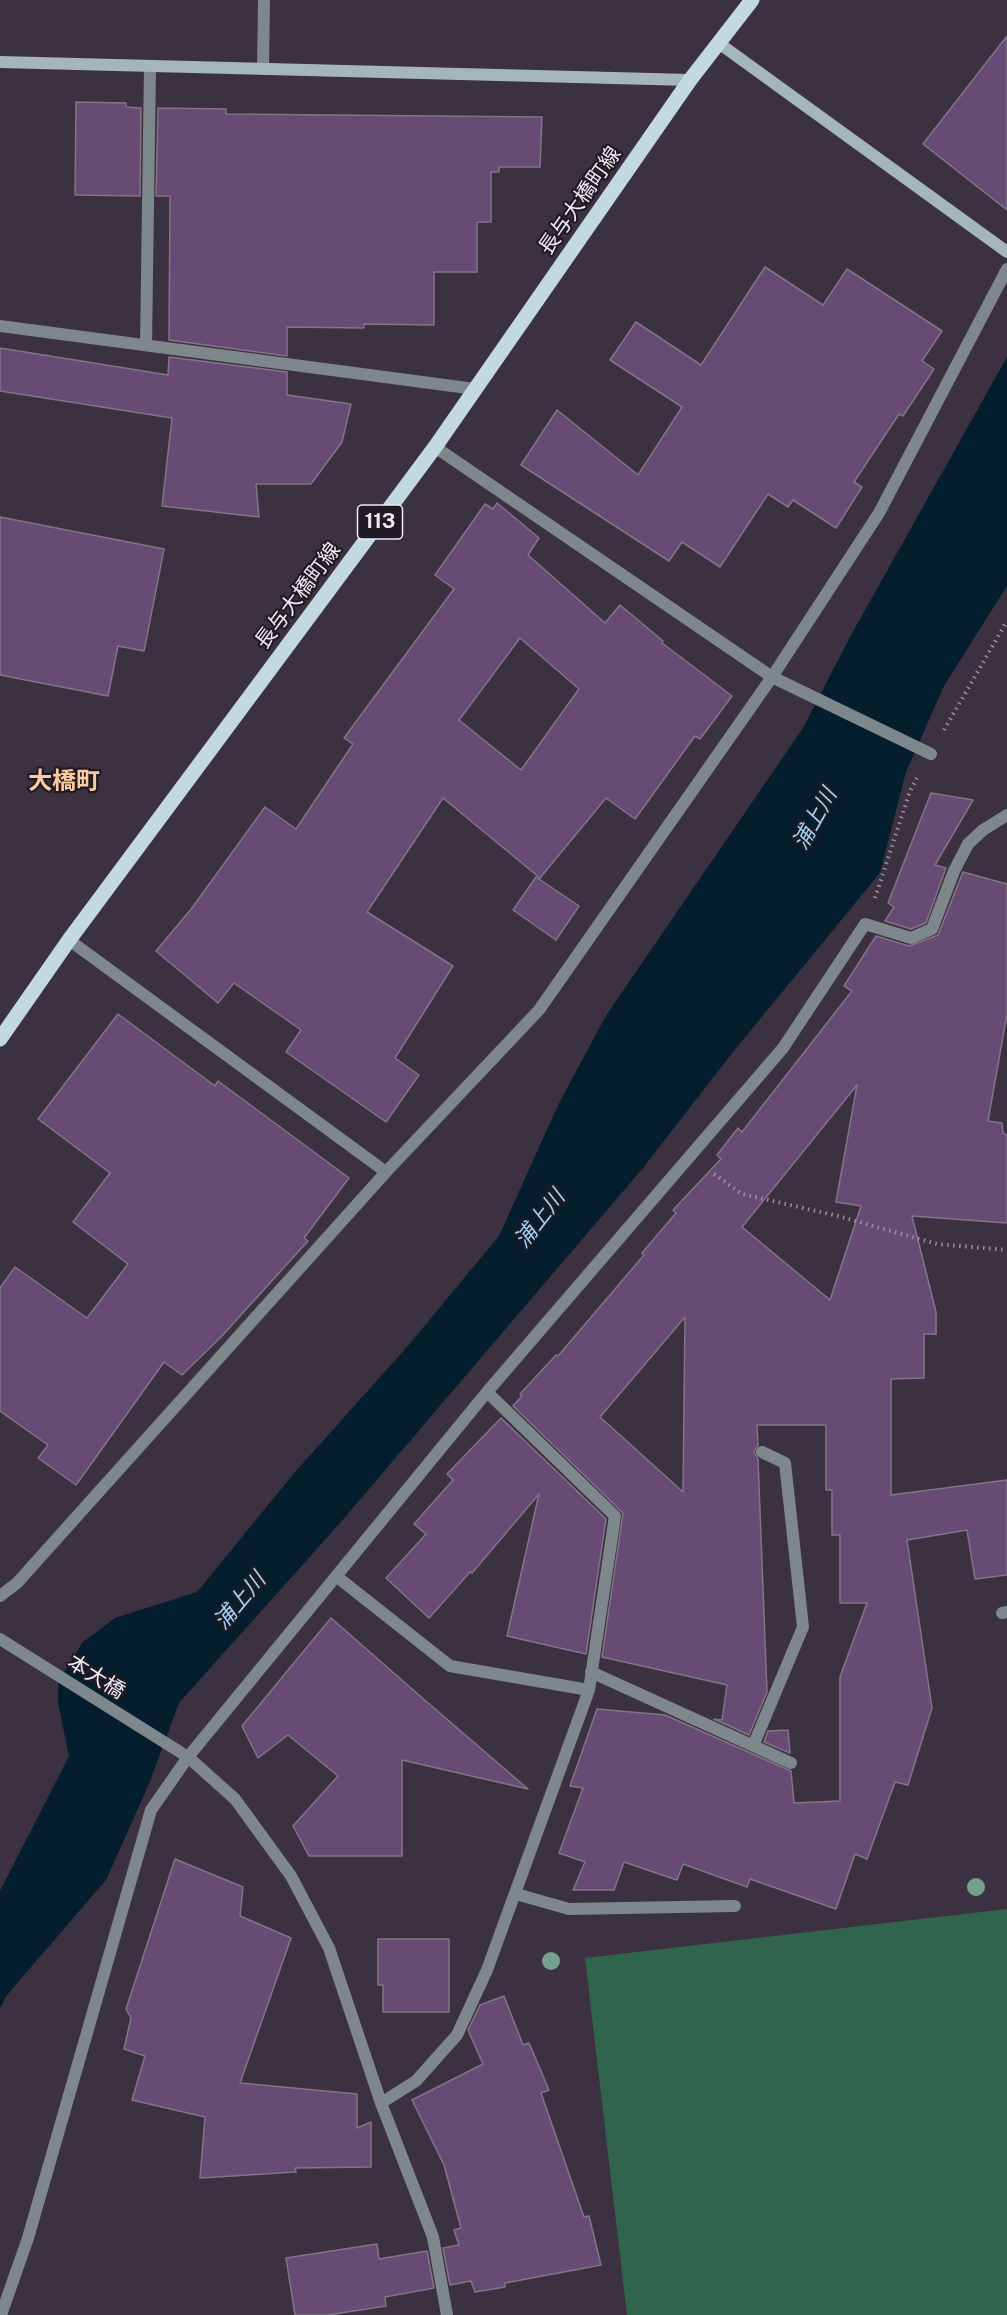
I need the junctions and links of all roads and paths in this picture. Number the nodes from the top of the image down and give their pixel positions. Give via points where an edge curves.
1 (264, 0) edge
2 (752, 0) edge
3 (720, 44) junction
4 (0, 62) edge
5 (150, 66) junction
6 (262, 69) junction
7 (690, 80) junction
8 (1007, 252) edge
9 (1007, 268) edge
10 (0, 326) edge
11 (146, 345) junction
12 (475, 389) junction
13 (435, 447) junction
14 (1007, 621) edge
15 (772, 677) junction
16 (931, 753) junction
17 (1007, 815) edge
18 (865, 924) junction
19 (69, 940) junction
20 (0, 1039) edge
21 (691, 1159) junction
22 (386, 1172) junction
23 (1007, 1250) edge
24 (487, 1392) junction
25 (762, 1452) dead end
26 (336, 1576) junction
27 (0, 1596) edge
28 (0, 1639) edge
29 (591, 1672) junction
30 (589, 1690) junction
31 (753, 1746) junction
32 (188, 1757) junction
33 (792, 1762) dead end
34 (516, 1894) junction
35 (735, 1906) dead end
36 (381, 2103) junction
37 (1, 2315) edge
38 (447, 2315) edge

1 - 6 street
2 - 3 main road, 長与大橋町線 / 113
3 - 7 main road, 長与大橋町線 / 113
3 - 8 street
4 - 5 street
5 - 6 street
5 - 11 street
6 - 7 street
7 - 12 main road, 長与大橋町線 / 113
9 - 15 street via 879,513
10 - 11 street
11 - 12 street
12 - 13 main road, 長与大橋町線 / 113
13 - 15 street
13 - 19 main road, 長与大橋町線 / 113
14 - 16 path
15 - 16 street
15 - 22 street via 539,1010
16 - 18 path via 910,791
17 - 18 street via 968,844 932,929 911,938
18 - 21 street via 783,1048
19 - 20 main road, 長与大橋町線 / 113
19 - 22 street
21 - 23 path via 742,1194 937,1244
21 - 24 street
22 - 27 street via 17,1583
24 - 26 street
24 - 29 street via 615,1516
25 - 31 street via 785,1463 803,1627
26 - 30 street via 450,1666
26 - 32 street
28 - 32 street, 本大橋
29 - 30 street
29 - 31 street
30 - 34 street
31 - 33 street
32 - 36 street, 本大橋 via 235,1799 291,1876 329,1948
32 - 37 street via 151,1810 28,2238
34 - 35 street via 568,1909
34 - 36 street via 457,2035 416,2081
36 - 38 street, 本大橋 via 433,2237

